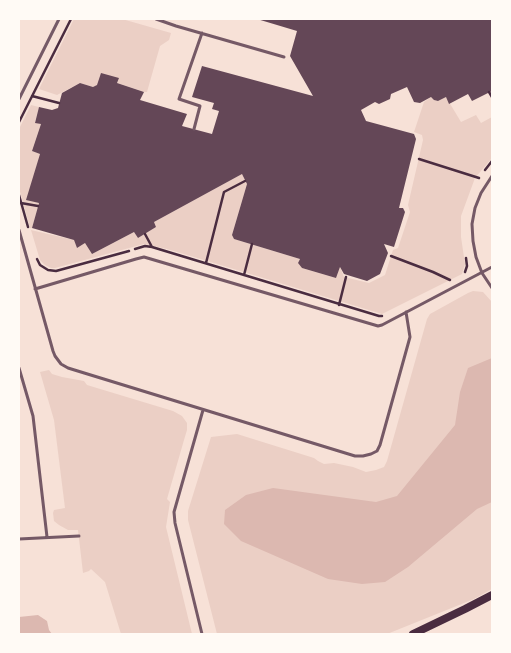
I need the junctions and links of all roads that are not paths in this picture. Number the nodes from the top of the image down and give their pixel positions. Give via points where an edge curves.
1 (59, 19) edge
2 (156, 19) edge
3 (202, 33) junction
4 (284, 56) dead end
5 (19, 99) edge
6 (194, 129) dead end
7 (492, 176) edge
8 (19, 230) edge
9 (492, 267) edge
10 (482, 273) junction
11 (35, 288) junction
12 (492, 288) edge
13 (406, 312) junction
14 (19, 368) edge
15 (203, 410) junction
16 (79, 536) dead end
17 (47, 538) junction
18 (19, 539) edge
19 (492, 595) edge
20 (202, 634) edge
21 (413, 634) edge

1 - 5 lane
2 - 3 lane
3 - 4 lane
3 - 6 lane via 179,99 200,106
7 - 10 lane via 481,192 472,224 476,257
8 - 11 lane
9 - 10 lane
10 - 12 lane
10 - 13 lane
11 - 13 lane via 144,258 378,326
11 - 15 lane via 55,356 61,364
13 - 15 lane via 410,337 380,445 377,451 371,454 355,456
14 - 17 lane via 33,416
15 - 20 lane via 174,512
16 - 17 lane
17 - 18 lane
19 - 21 main road

